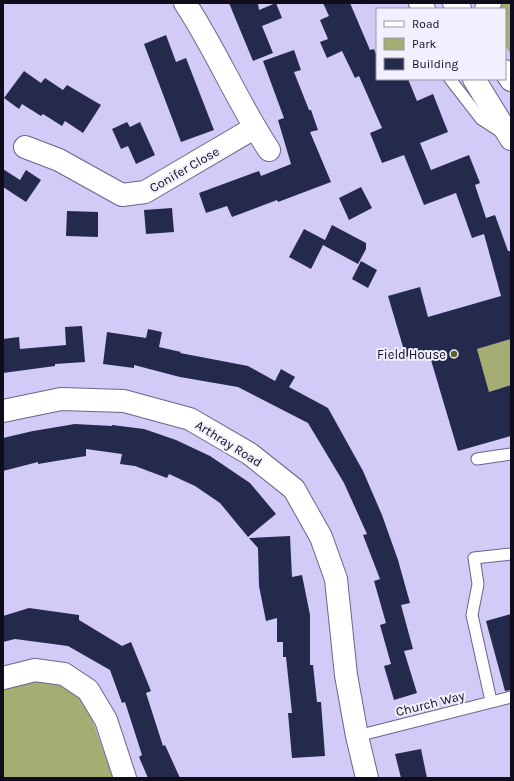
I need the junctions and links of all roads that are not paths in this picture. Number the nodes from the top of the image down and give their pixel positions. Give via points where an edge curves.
1 (185, 3) edge
2 (451, 80) edge
3 (475, 80) edge
4 (254, 128) junction
5 (511, 138) edge
6 (25, 147) dead end
7 (269, 150) dead end
8 (3, 411) edge
9 (511, 454) edge
10 (477, 459) dead end
11 (511, 554) edge
12 (3, 678) edge
13 (511, 697) edge
14 (492, 701) junction
15 (357, 736) junction
16 (125, 778) edge
17 (366, 778) edge

1 - 4 street via 204,32
2 - 5 lane via 481,119
3 - 5 street
4 - 6 street, Conifer Close via 145,192 122,196 59,160
4 - 7 street
8 - 15 street, Arthray Road via 61,399 124,402 190,419 250,454 294,490 321,537 336,579 346,675
9 - 10 lane
11 - 14 lane via 474,558 478,584 472,615
12 - 16 street via 35,670 64,674 88,690 106,720
13 - 14 lane, Church Way
14 - 15 lane, Church Way
15 - 17 street, Arthray Road

